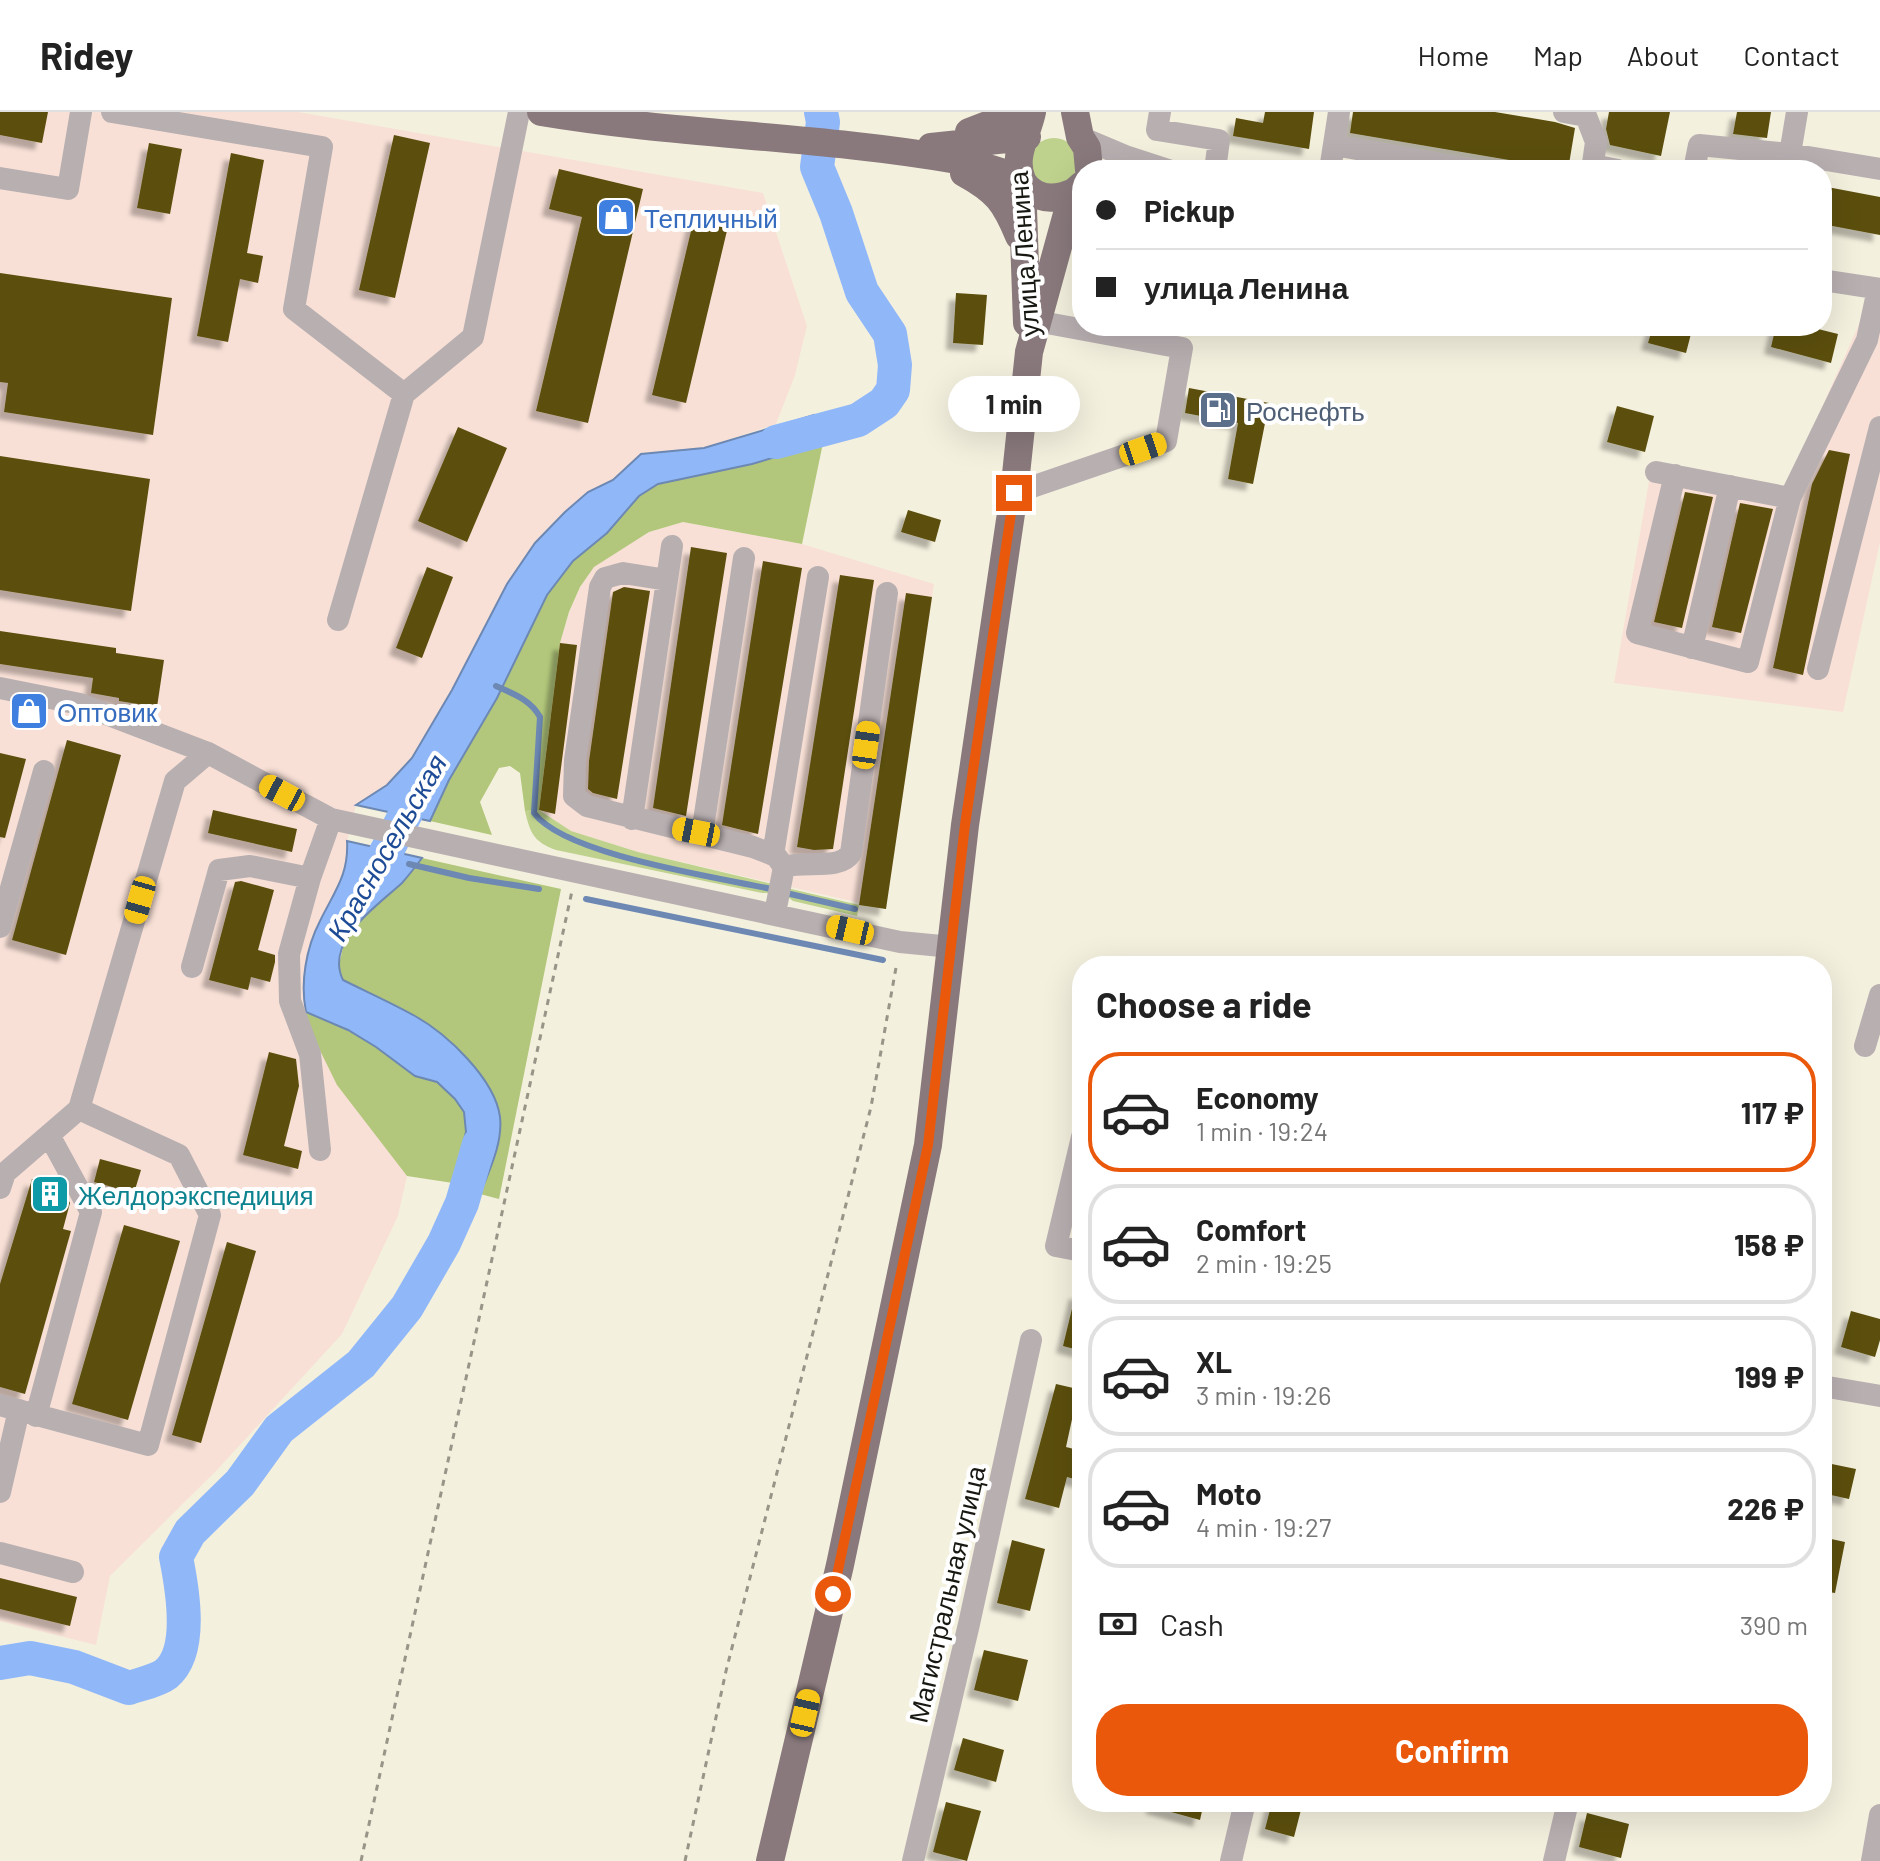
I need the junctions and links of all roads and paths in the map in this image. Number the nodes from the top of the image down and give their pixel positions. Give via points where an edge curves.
1 (81, 112) edge
2 (112, 112) edge
3 (519, 112) edge
4 (541, 112) edge
5 (1008, 112) edge
6 (1160, 112) edge
7 (1339, 112) edge
8 (1564, 112) edge
9 (1797, 112) edge
10 (611, 118) edge
11 (1078, 125) edge
12 (1031, 126) edge
13 (1334, 145) junction
14 (888, 150) junction
15 (1790, 154) junction
16 (1085, 160) edge
17 (1137, 160) edge
18 (1216, 160) edge
19 (1332, 160) edge
20 (1419, 160) edge
21 (1594, 160) edge
22 (1696, 160) edge
23 (1826, 160) edge
24 (1832, 161) edge
25 (1880, 169) edge
26 (0, 178) edge
27 (1022, 180) junction
28 (1072, 192) edge
29 (1072, 215) edge
30 (1024, 248) junction
31 (1832, 282) edge
32 (1879, 289) edge
33 (1036, 321) junction
34 (1876, 321) edge
35 (1072, 328) edge
36 (1117, 336) edge
37 (1029, 352) junction
38 (404, 394) junction
39 (1880, 427) edge
40 (1730, 486) junction
41 (1014, 493) junction
42 (1790, 498) junction
43 (672, 546) dead end
44 (744, 558) dead end
45 (818, 577) dead end
46 (667, 580) junction
47 (887, 593) dead end
48 (338, 620) dead end
49 (1692, 648) junction
50 (1818, 669) dead end
51 (0, 688) edge
52 (208, 753) junction
53 (44, 771) dead end
54 (632, 819) junction
55 (341, 821) junction
56 (702, 834) junction
57 (778, 861) junction
58 (576, 872) junction
59 (310, 878) junction
60 (775, 913) junction
61 (0, 927) edge
62 (900, 942) junction
63 (952, 947) junction
64 (192, 967) dead end
65 (1880, 995) edge
66 (1865, 1046) dead end
67 (79, 1109) junction
68 (49, 1135) junction
69 (320, 1150) dead end
70 (2, 1178) edge
71 (1072, 1179) edge
72 (1072, 1249) edge
73 (1031, 1340) dead end
74 (1832, 1388) edge
75 (1880, 1396) edge
76 (18, 1410) edge
77 (0, 1492) edge
78 (0, 1553) edge
79 (73, 1572) dead end
80 (1243, 1812) edge
81 (1566, 1812) edge
82 (1880, 1815) edge
83 (361, 1861) edge
84 (685, 1861) edge
85 (770, 1861) edge
86 (913, 1861) edge
87 (1231, 1861) edge
88 (1554, 1861) edge
89 (1872, 1861) edge

1 - 26 street via 68,189
2 - 38 street via 322,147 294,309
3 - 38 street via 473,337
4 - 10 main road
5 - 14 main road via 979,129
6 - 18 street via 1157,130 1219,140
7 - 13 street
8 - 21 street via 1586,116 1596,142
9 - 15 street
10 - 14 main road
11 - 12 main road via 1070,130
11 - 16 main road via 1087,148
11 - 17 street
12 - 14 main road
12 - 27 main road, улица Ленина via 1017,158
13 - 19 street
13 - 20 street
14 - 27 main road via 961,161
14 - 30 main road via 984,184 1007,208
15 - 22 street via 1699,145
15 - 23 street
24 - 25 street
27 - 28 main road via 1050,198
27 - 30 main road, улица Ленина
29 - 33 main road, улица Ленина
30 - 37 main road, улица Ленина
31 - 32 street
32 - 34 street
33 - 35 street
33 - 37 main road, улица Ленина
34 - 42 street
36 - 41 street via 1182,348 1166,441
37 - 41 main road, улица Ленина
38 - 48 street
39 - 50 street
40 - 42 street
40 - 49 street
40 - 49 street via 1665,473 1637,633
41 - 63 main road, улица Ленина
42 - 49 street via 1748,662
43 - 46 street
44 - 56 street
45 - 57 street
46 - 54 street
46 - 54 street via 613,574 605,578 596,600 572,789 587,806
47 - 57 street via 851,853 837,864
51 - 52 street via 80,704
52 - 55 street
52 - 67 street via 175,781
53 - 61 street
54 - 56 street
55 - 58 street
55 - 59 street
56 - 57 street
57 - 60 street
58 - 60 street
58 - 83 path
59 - 64 street via 250,866 219,870
59 - 69 street via 289,954 290,1001 310,1054
60 - 62 street
62 - 63 street
62 - 84 path via 871,1107 726,1671
63 - 85 main road, улица Ленина via 928,1145 840,1565
65 - 66 street
67 - 68 street
67 - 76 street via 179,1155 210,1215 148,1445
68 - 70 street
68 - 76 street via 91,1212
71 - 72 street via 1056,1246
73 - 86 street, Магистральная улица
74 - 75 street
76 - 77 street
78 - 79 street
80 - 87 street
81 - 88 street
82 - 89 street

